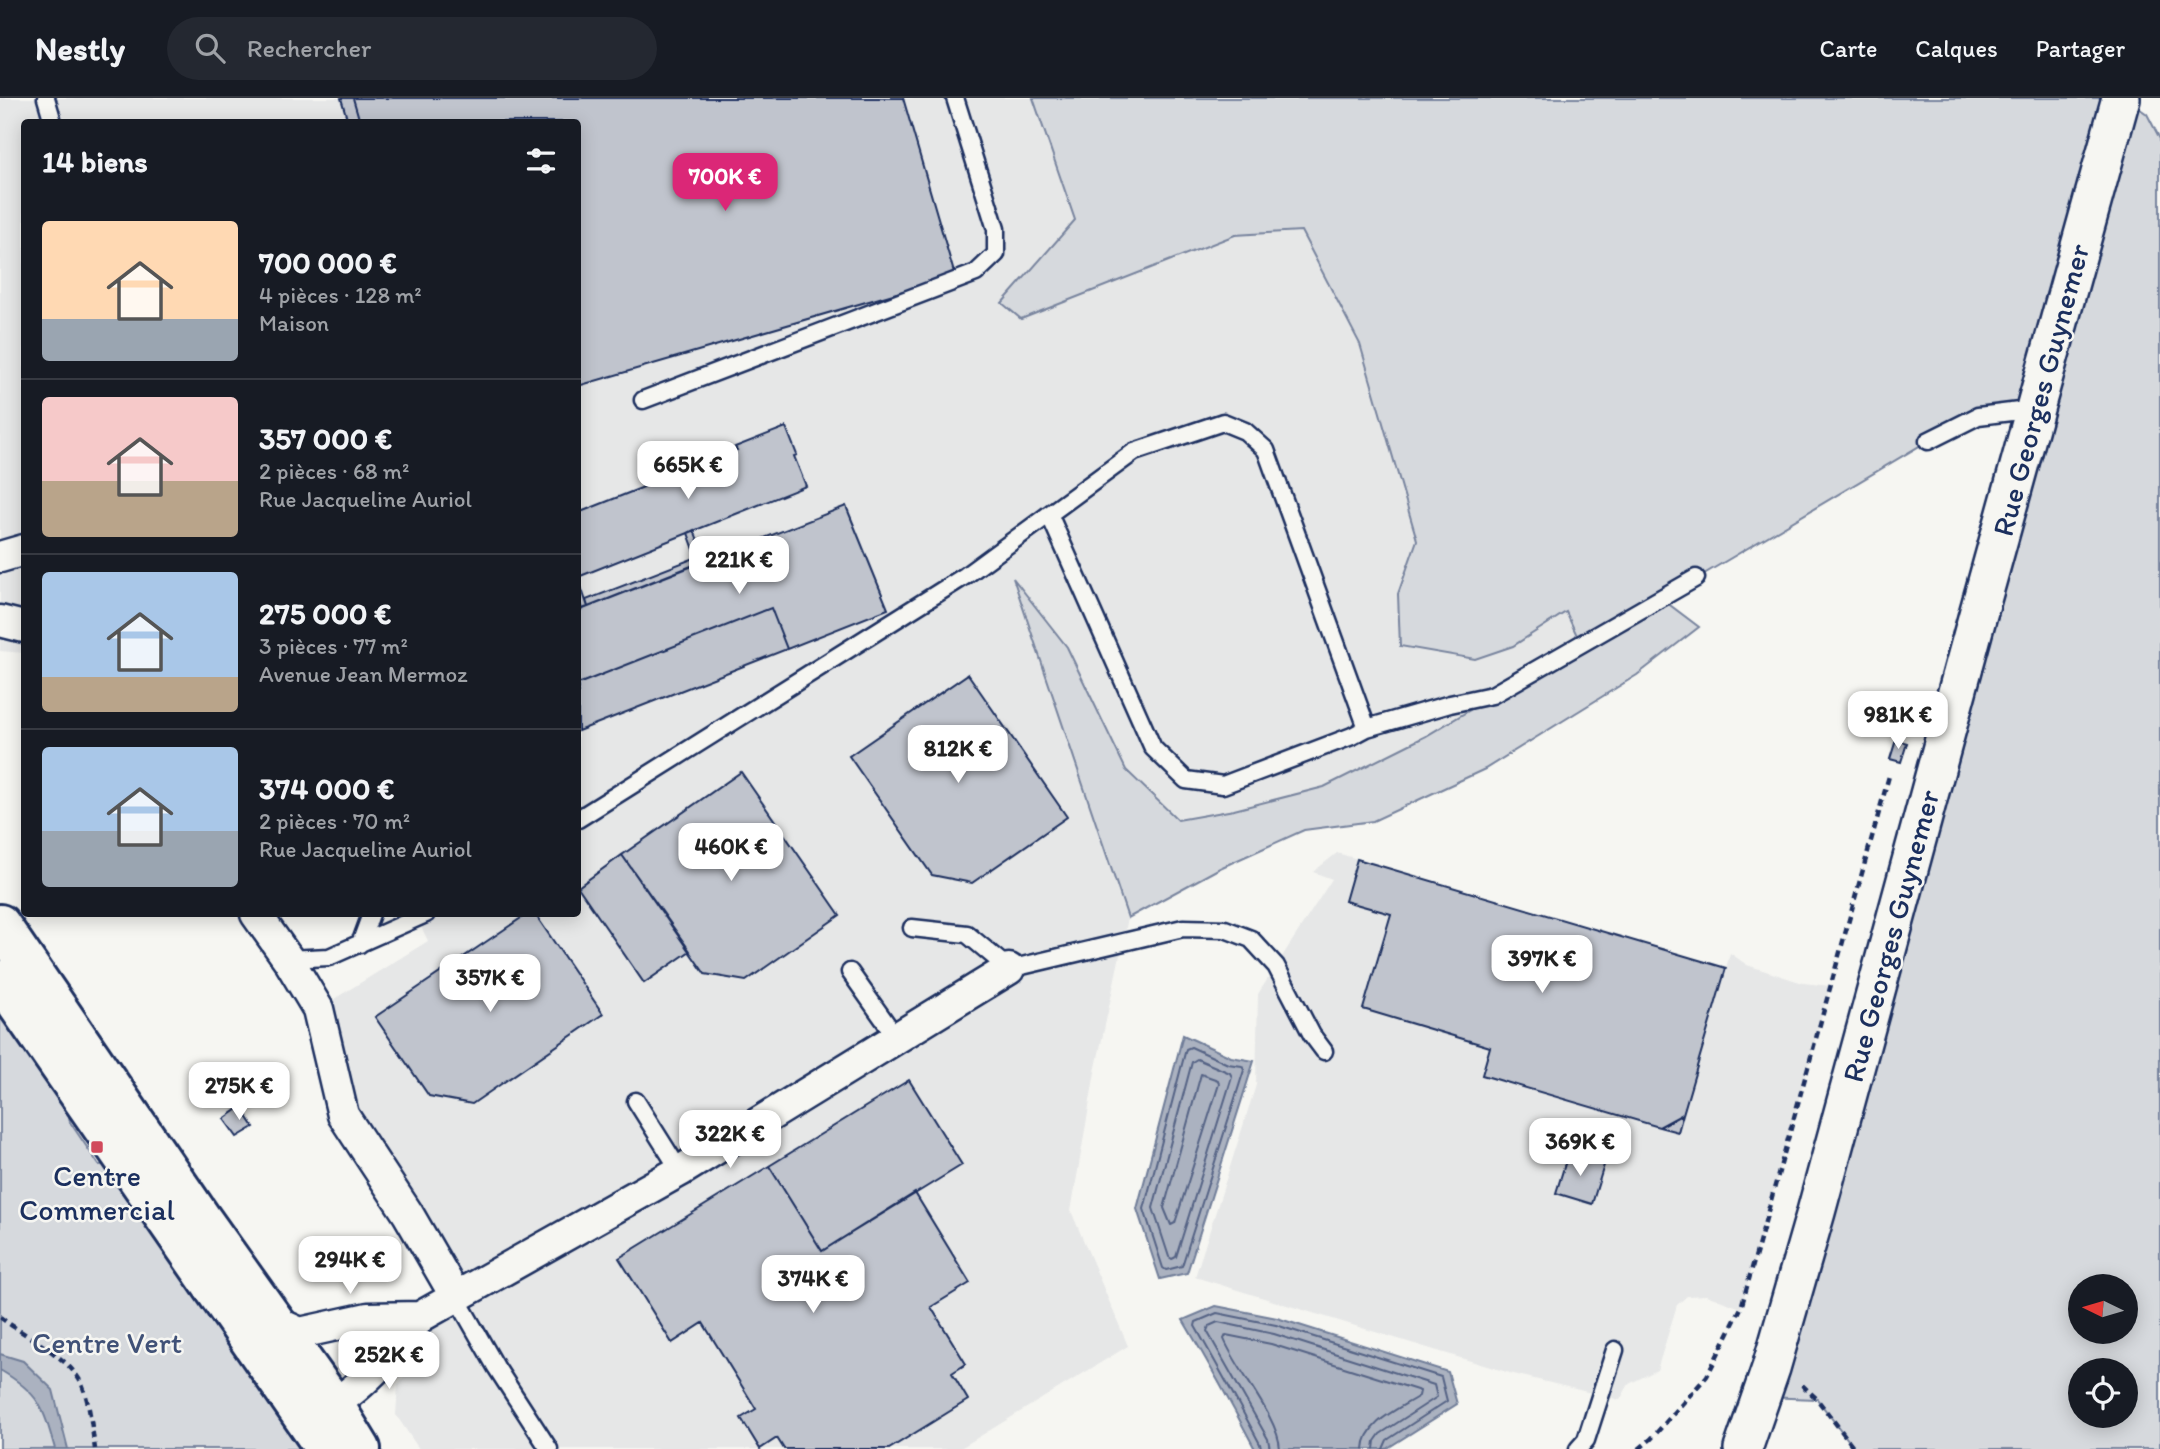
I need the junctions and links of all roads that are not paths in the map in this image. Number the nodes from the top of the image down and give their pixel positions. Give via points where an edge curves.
1 (46, 98) edge
2 (955, 98) edge
3 (2121, 98) edge
4 (52, 119) edge
5 (643, 400) dead end
6 (2036, 409) junction
7 (1928, 441) dead end
8 (1049, 514) junction
9 (21, 551) edge
10 (0, 557) edge
11 (1696, 578) dead end
12 (0, 621) edge
13 (21, 625) edge
14 (1367, 728) junction
15 (581, 817) edge
16 (258, 917) edge
17 (369, 917) edge
18 (419, 917) edge
19 (0, 924) edge
20 (912, 928) dead end
21 (360, 944) junction
22 (288, 959) junction
23 (1009, 969) junction
24 (850, 972) dead end
25 (0, 980) edge
26 (896, 1037) junction
27 (1324, 1051) dead end
28 (636, 1101) dead end
29 (680, 1171) junction
30 (456, 1297) junction
31 (227, 1304) junction
32 (420, 1317) junction
33 (273, 1321) junction
34 (1615, 1350) dead end
35 (333, 1403) junction
36 (326, 1449) edge
37 (361, 1449) edge
38 (549, 1449) edge
39 (1578, 1449) edge
40 (1743, 1449) edge

1 - 4 lane
2 - 5 lane via 996,229 996,254 976,273
3 - 6 street, Rue Georges Guynemer
6 - 7 lane via 1978,416
6 - 40 street, Rue Georges Guynemer via 1833,1152
8 - 14 lane via 1153,748 1186,780 1223,785
8 - 14 lane via 1134,452 1223,422 1245,431 1266,450
8 - 15 lane via 965,576
9 - 10 street
11 - 14 lane via 1492,695
12 - 13 street
16 - 22 street
17 - 21 lane
18 - 21 lane
19 - 33 main road
20 - 23 lane via 967,934
21 - 22 lane via 329,957
22 - 30 street via 318,1009 343,1115
23 - 26 street
23 - 27 lane via 1183,928 1225,929 1251,939 1276,966
24 - 26 lane
25 - 31 main road
26 - 29 street
28 - 29 lane
29 - 30 street
30 - 32 street
30 - 38 lane
31 - 35 street via 256,1320 318,1406
31 - 36 main road
32 - 33 street via 368,1318 300,1333
32 - 35 street via 366,1378
33 - 35 main road
34 - 39 lane via 1586,1440
35 - 37 main road

